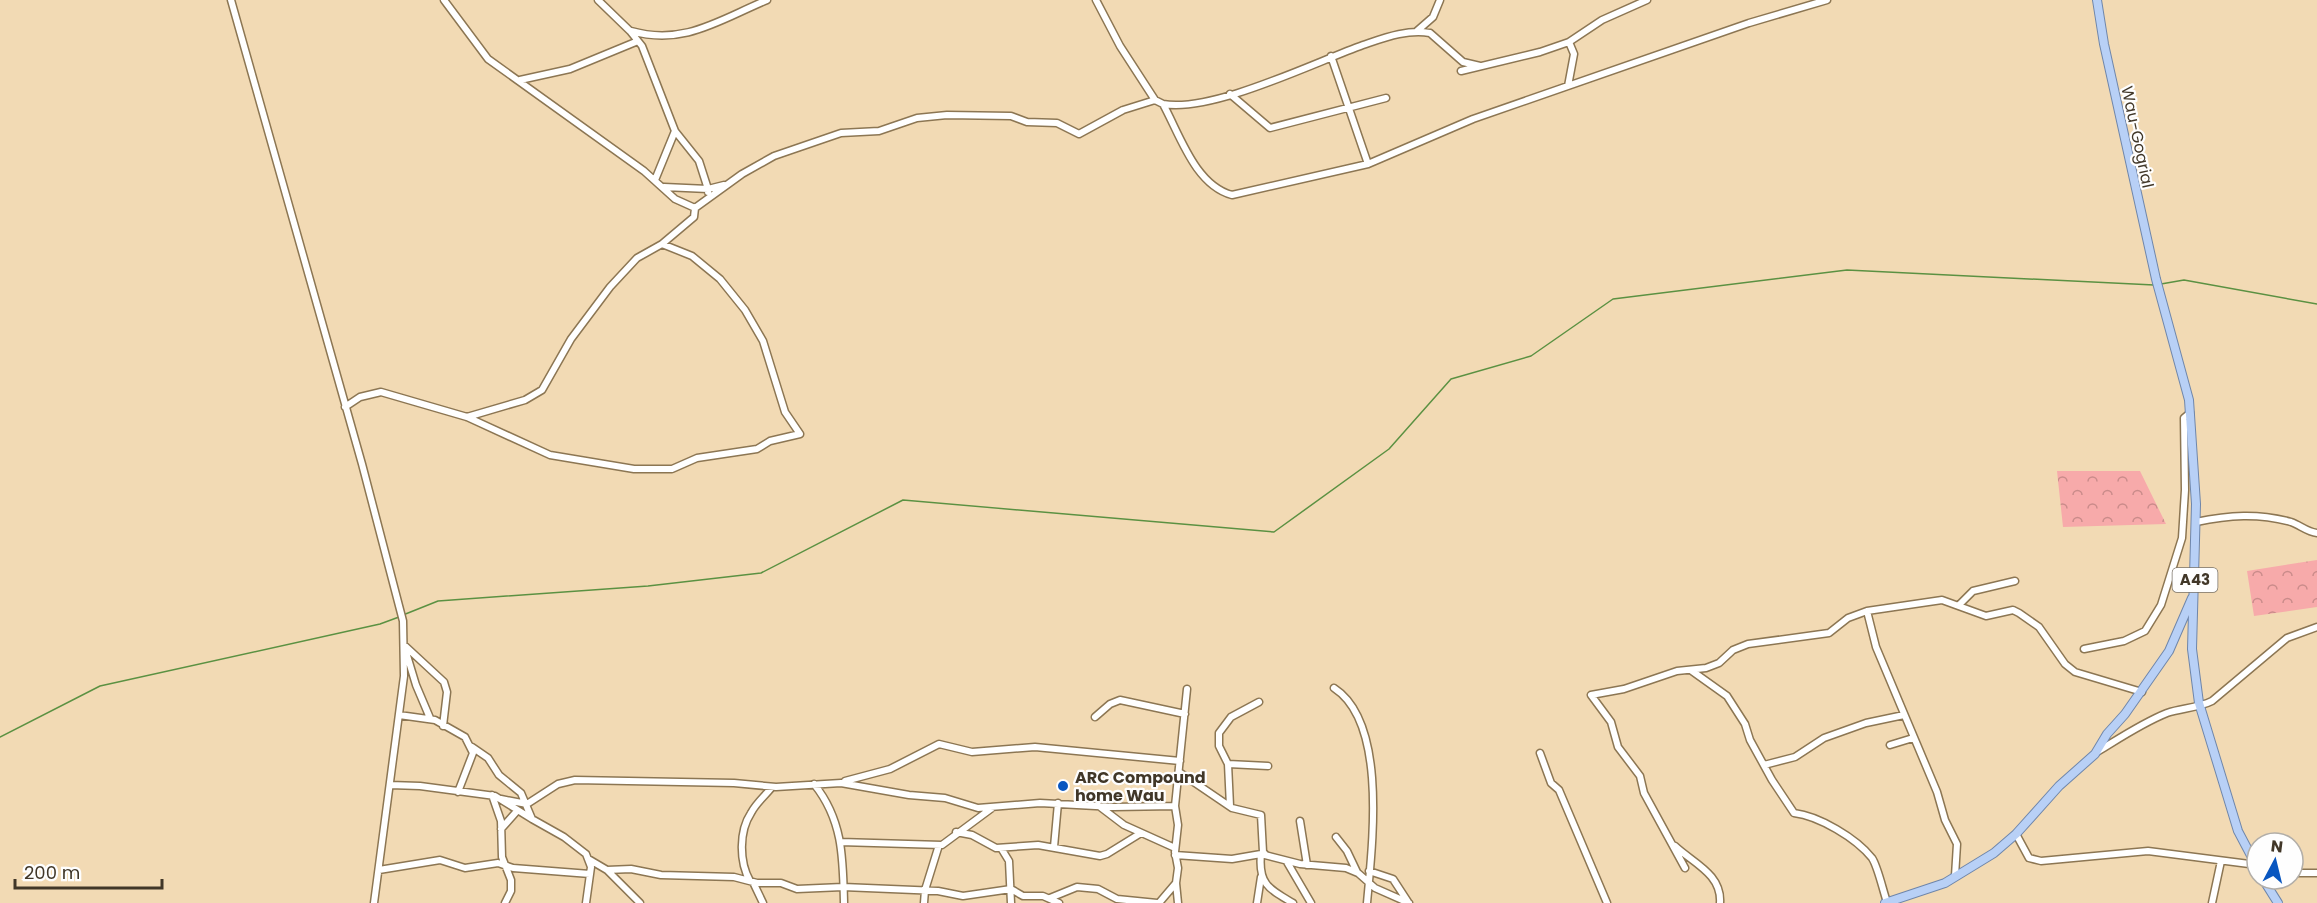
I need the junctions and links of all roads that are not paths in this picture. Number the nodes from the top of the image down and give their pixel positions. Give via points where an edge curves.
1 (231, 0) edge
2 (444, 0) edge
3 (598, 0) edge
4 (767, 0) edge
5 (1095, 0) edge
6 (1440, 0) edge
7 (1647, 0) edge
8 (1827, 0) edge
9 (2097, 0) edge
10 (630, 31) junction
11 (1417, 32) junction
12 (638, 41) junction
13 (1569, 42) junction
14 (1331, 56) junction
15 (1480, 66) junction
16 (1461, 71) dead end
17 (519, 80) junction
18 (1568, 86) junction
19 (1230, 94) junction
20 (1386, 98) dead end
21 (1155, 100) junction
22 (1163, 104) junction
23 (1348, 107) junction
24 (675, 131) junction
25 (1368, 164) junction
26 (655, 180) junction
27 (728, 184) junction
28 (663, 187) junction
29 (708, 189) junction
30 (710, 199) junction
31 (695, 208) junction
32 (662, 244) junction
33 (345, 407) junction
34 (2190, 412) junction
35 (467, 417) junction
36 (2196, 522) junction
37 (2317, 533) edge
38 (2015, 581) dead end
39 (2194, 595) junction
40 (1959, 605) junction
41 (1867, 611) junction
42 (2317, 627) edge
43 (404, 645) junction
44 (2084, 649) dead end
45 (1692, 671) junction
46 (1335, 688) dead end
47 (1187, 689) dead end
48 (2142, 692) junction
49 (1259, 702) dead end
50 (2200, 706) junction
51 (1185, 714) junction
52 (399, 715) junction
53 (1904, 715) junction
54 (1095, 717) dead end
55 (430, 718) junction
56 (443, 726) junction
57 (1913, 738) junction
58 (1890, 745) dead end
59 (472, 747) junction
60 (1540, 753) dead end
61 (2095, 754) junction
62 (1180, 761) junction
63 (1228, 764) junction
64 (1764, 765) junction
65 (1268, 766) dead end
66 (1179, 772) junction
67 (842, 783) junction
68 (814, 784) junction
69 (390, 785) junction
70 (772, 787) junction
71 (458, 792) junction
72 (492, 795) junction
73 (501, 799) junction
74 (1058, 803) junction
75 (527, 804) junction
76 (995, 806) junction
77 (1098, 806) junction
78 (1175, 806) junction
79 (1230, 807) junction
80 (517, 811) junction
81 (532, 819) junction
82 (1300, 821) dead end
83 (501, 829) junction
84 (956, 832) junction
85 (1141, 833) junction
86 (2016, 834) junction
87 (1336, 837) dead end
88 (1669, 840) junction
89 (840, 842) junction
90 (2245, 844) edge
91 (939, 845) junction
92 (1016, 846) junction
93 (1054, 847) junction
94 (1002, 848) junction
95 (1175, 852) junction
96 (1264, 854) junction
97 (590, 860) junction
98 (1009, 861) junction
99 (2221, 861) junction
100 (1287, 862) junction
101 (2245, 864) edge
102 (505, 865) junction
103 (1307, 865) junction
104 (1685, 868) dead end
105 (379, 870) junction
106 (607, 870) junction
107 (1369, 871) junction
108 (1358, 873) junction
109 (590, 874) junction
110 (1261, 874) junction
111 (1954, 876) junction
112 (752, 882) junction
113 (1176, 883) junction
114 (1368, 883) junction
115 (843, 887) junction
116 (925, 890) junction
117 (1009, 890) junction
118 (1050, 898) junction
119 (588, 901) edge
120 (1288, 902) edge
121 (374, 903) edge
122 (505, 903) edge
123 (640, 903) edge
124 (763, 903) edge
125 (844, 903) edge
126 (924, 903) edge
127 (1011, 903) edge
128 (1059, 903) edge
129 (1158, 903) edge
130 (1178, 903) edge
131 (1257, 903) edge
132 (1311, 903) edge
133 (1366, 903) edge
134 (1408, 903) edge
135 (1606, 903) edge
136 (1720, 903) edge
137 (1886, 903) edge
138 (2212, 903) edge

1 - 33 street
2 - 17 street via 488,59
3 - 10 street
4 - 10 street via 677,36 658,38
5 - 21 street
6 - 11 street via 1433,17
7 - 13 street via 1602,20
8 - 18 street
9 - 34 main road, Wau-Gogrial / A43 via 2156,283
10 - 12 street
11 - 14 street
11 - 15 street via 1436,36 1463,63
12 - 17 street via 570,69
12 - 24 street
13 - 15 street
13 - 18 street via 1574,54
14 - 19 street
14 - 23 street
15 - 16 street
17 - 26 street
18 - 25 street via 1473,119
19 - 22 street via 1195,106
19 - 23 street via 1270,128
20 - 23 street
21 - 22 street
21 - 27 street via 1078,134 1057,123 1027,122 1011,116 947,115 909,120 879,131 841,133 788,150
22 - 25 street via 1203,176 1223,193 1241,195
23 - 25 street
24 - 26 street
24 - 29 street via 699,161
26 - 28 street
27 - 29 street
27 - 30 street
28 - 29 street
28 - 31 street via 675,199
29 - 30 street
30 - 31 street
31 - 32 street via 694,217
32 - 35 street via 637,258 610,287 571,339 542,390 525,400
32 - 35 street via 692,255 720,279 745,310 763,341 785,412 800,434 770,441 757,449 697,458 672,469 634,469 550,455
33 - 35 street via 360,397 381,392
33 - 43 street via 403,621
34 - 36 main road, A43
34 - 44 street via 2184,418 2182,538 2161,605 2145,631 2124,641
36 - 37 street via 2259,515
36 - 39 main road, A43
38 - 40 street via 1973,591
39 - 48 main road via 2169,651
39 - 50 main road, A43 via 2192,649
40 - 41 street via 1942,600
40 - 48 street via 1986,616 2013,610 2039,627 2075,672
41 - 45 street via 1848,618 1829,633 1748,644 1733,650 1719,663
41 - 53 street via 1876,647
42 - 50 street via 2287,638 2212,701
43 - 52 street
43 - 55 street
43 - 56 street via 444,682 447,693
45 - 64 street via 1727,696
45 - 88 street via 1677,671 1592,695 1611,722 1618,747 1640,776 1644,793
46 - 107 street via 1355,707 1367,740 1371,773
47 - 51 street
48 - 61 main road
49 - 63 street via 1235,714 1220,729 1219,746
50 - 61 street via 2169,712
50 - 90 main road, A43
51 - 54 street via 1120,700
51 - 62 street
52 - 55 street
52 - 69 street
53 - 57 street
53 - 64 street via 1824,738 1795,757
55 - 56 street
56 - 59 street via 463,736
57 - 58 street
57 - 111 street via 1957,844
59 - 71 street via 469,768
59 - 75 street via 488,758
60 - 135 street
61 - 86 main road via 2059,786
62 - 66 street
62 - 67 street via 1035,747 972,752 939,744 890,769
63 - 65 street
63 - 79 street
64 - 137 street via 1794,813 1808,814 1839,830 1873,860
66 - 78 street
66 - 79 street
67 - 68 street
67 - 76 street via 945,798 974,808
68 - 70 street
68 - 89 street via 832,813
69 - 71 street
69 - 105 street
70 - 75 street via 570,780
70 - 112 street via 752,810 744,827 743,861
71 - 72 street
72 - 73 street
72 - 83 street
73 - 75 street
73 - 80 street
74 - 76 street
74 - 77 street
74 - 93 street
75 - 81 street
76 - 84 street
77 - 78 street
77 - 85 street
78 - 95 street
79 - 96 street via 1261,815
80 - 81 street
80 - 83 street
81 - 97 street via 572,842
82 - 103 street
83 - 102 street
84 - 91 street
84 - 94 street
85 - 93 street via 1102,856
85 - 95 street
86 - 99 street via 2030,858 2041,861 2148,851
86 - 111 main road via 1994,853
87 - 108 street
88 - 104 street
88 - 136 street via 1713,879 1721,891
89 - 91 street
89 - 115 street
91 - 116 street
92 - 93 street
92 - 94 street
92 - 98 street
94 - 98 street
95 - 96 street via 1232,860
95 - 113 street
96 - 100 street
96 - 110 street
97 - 106 street
97 - 109 street
98 - 117 street
99 - 101 street
99 - 138 street
100 - 103 street
100 - 132 street
102 - 105 street via 490,863 469,868 436,860
102 - 109 street
102 - 122 street via 512,884
103 - 108 street via 1346,868
105 - 121 street
106 - 112 street via 734,877
106 - 123 street
107 - 114 street
107 - 134 street via 1391,877
108 - 114 street
109 - 119 street
110 - 120 street via 1269,888
110 - 131 street
111 - 137 main road via 1933,889
112 - 115 street via 781,882 797,889
112 - 124 street
113 - 129 street
113 - 130 street
114 - 133 street
114 - 134 street
115 - 116 street
115 - 125 street
116 - 117 street via 963,896
116 - 126 street
117 - 118 street
117 - 127 street
118 - 128 street
118 - 129 street via 1077,887 1098,889 1117,899

